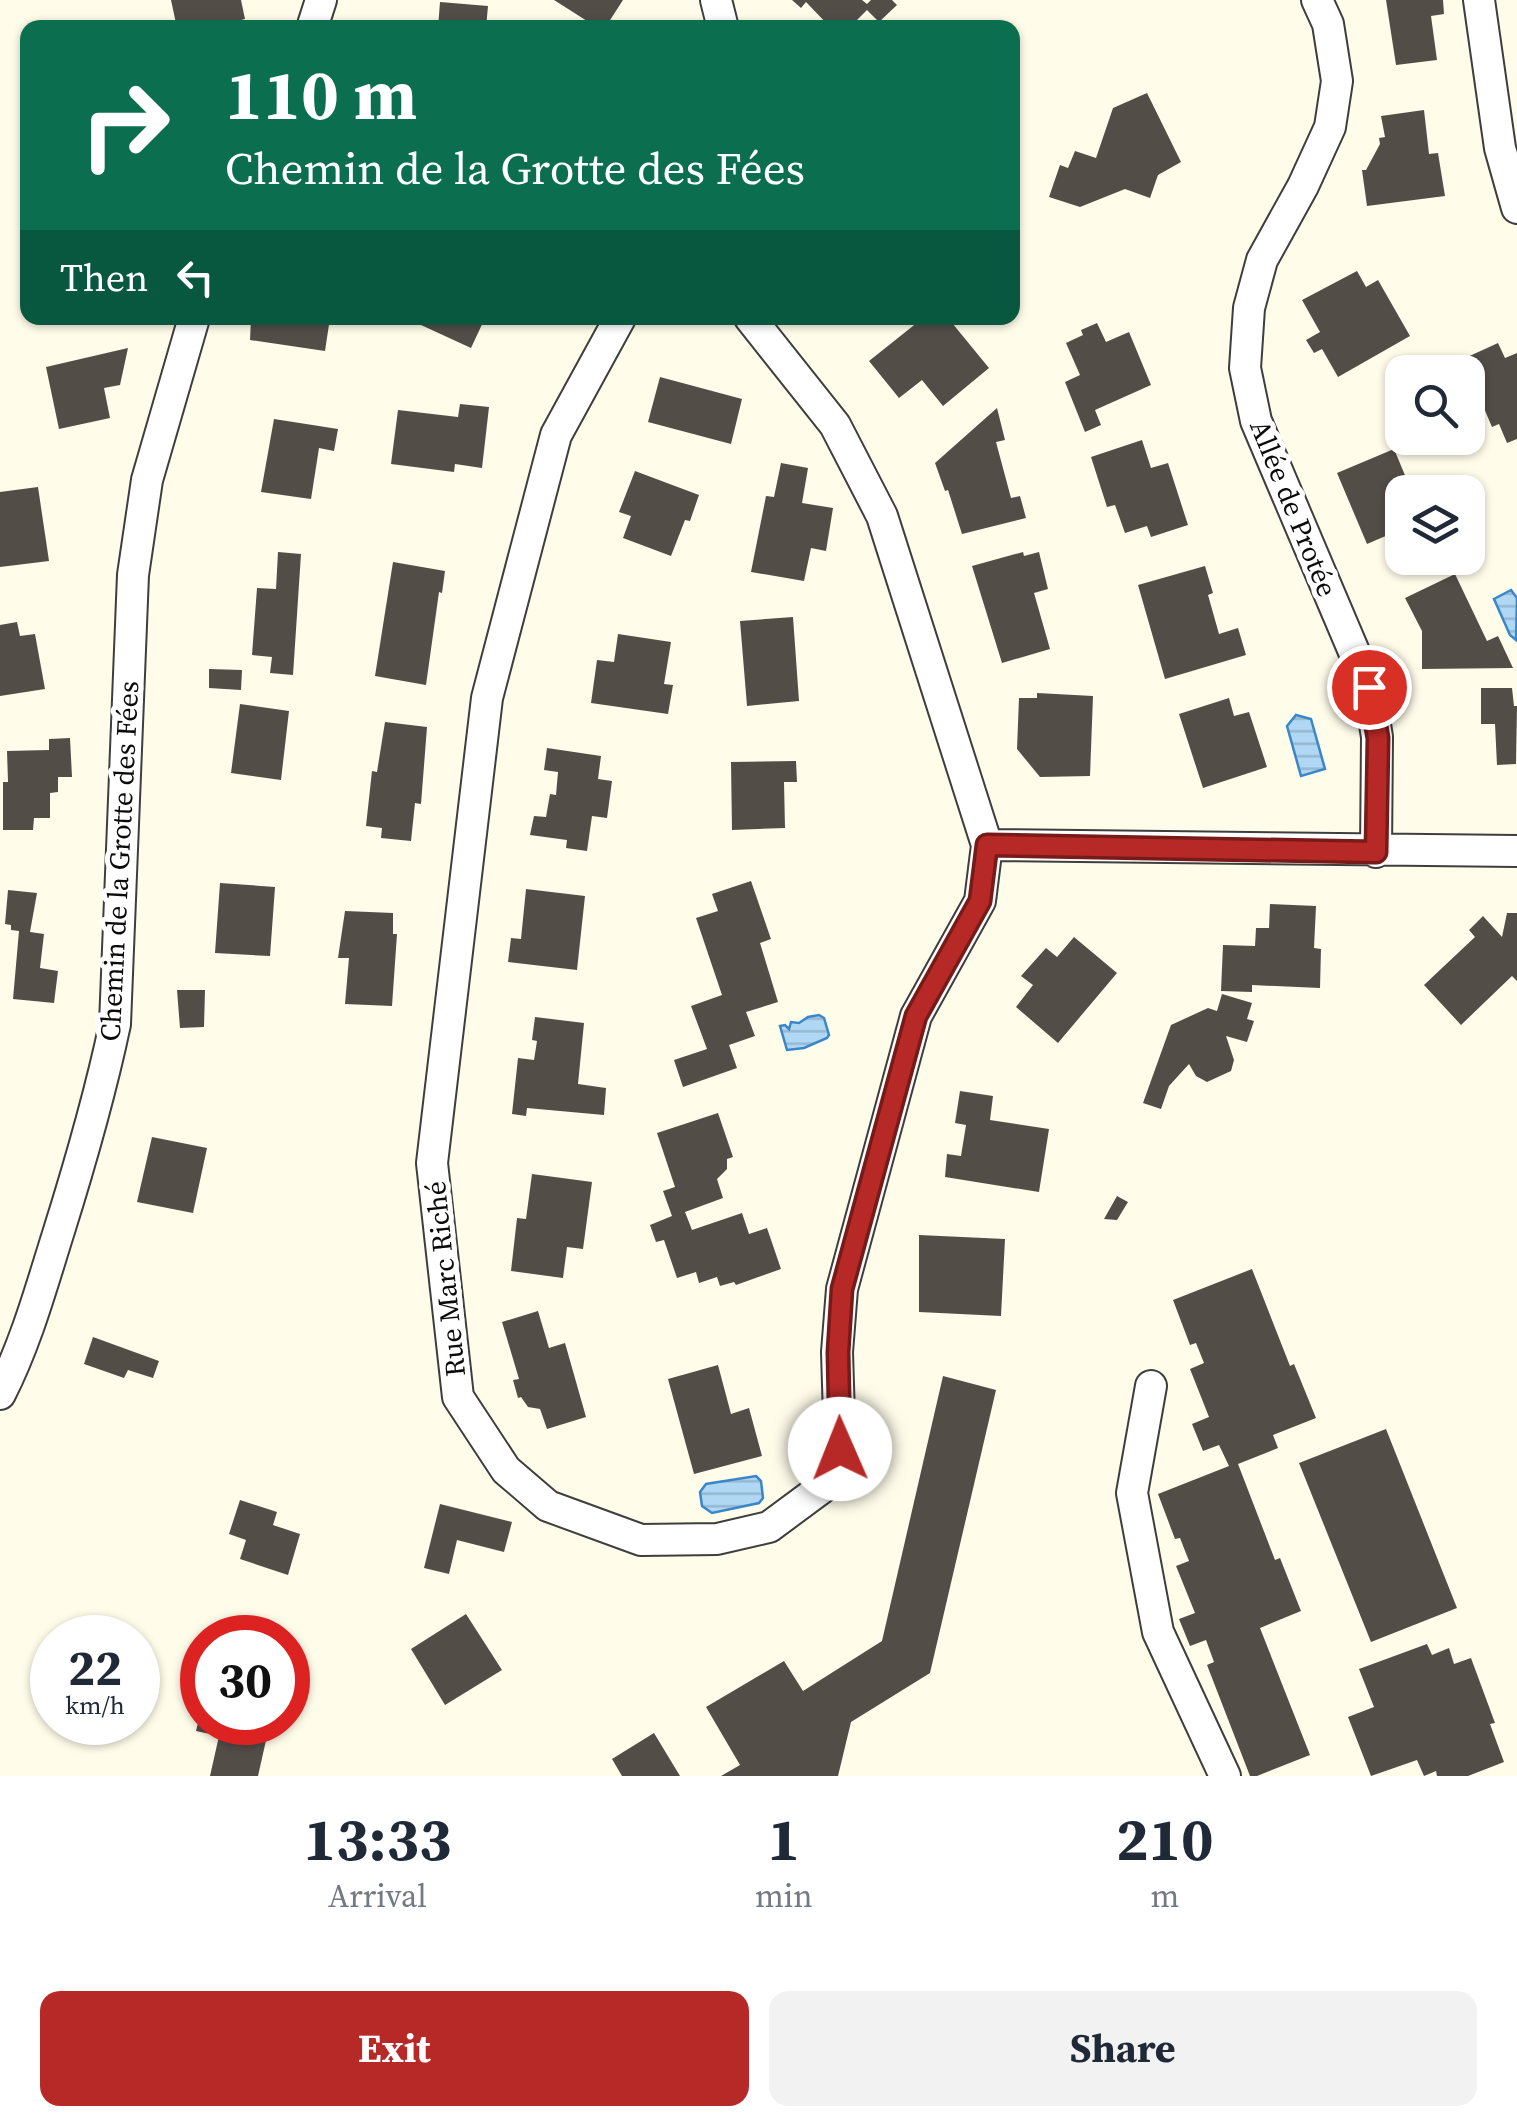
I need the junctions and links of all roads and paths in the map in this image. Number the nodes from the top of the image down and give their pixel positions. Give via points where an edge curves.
1 (1316, 0) edge
2 (1479, 0) edge
3 (1517, 208) edge
4 (192, 325) edge
5 (616, 325) edge
6 (756, 325) edge
7 (987, 845) junction
8 (1376, 852) junction
9 (1517, 852) edge
10 (1151, 1386) dead end
11 (0, 1394) edge
12 (1224, 1776) edge

1 - 8 street, Allée de Protée via 1328,24 1337,81 1330,127 1262,260 1245,368 1256,421 1369,687 1378,738
2 - 3 street via 1500,148
4 - 11 street, Chemin de la Grotte des Fées via 146,480 133,575 115,1024 49,1264
5 - 7 street, Rue Marc Riché via 556,435 487,698 432,1163 458,1396 506,1470 548,1506 641,1540 717,1539 768,1527 823,1487 840,1449 842,1289 916,1016 980,901
6 - 7 street via 835,425 882,516
7 - 8 street
8 - 9 street
10 - 12 street via 1132,1494 1158,1632

